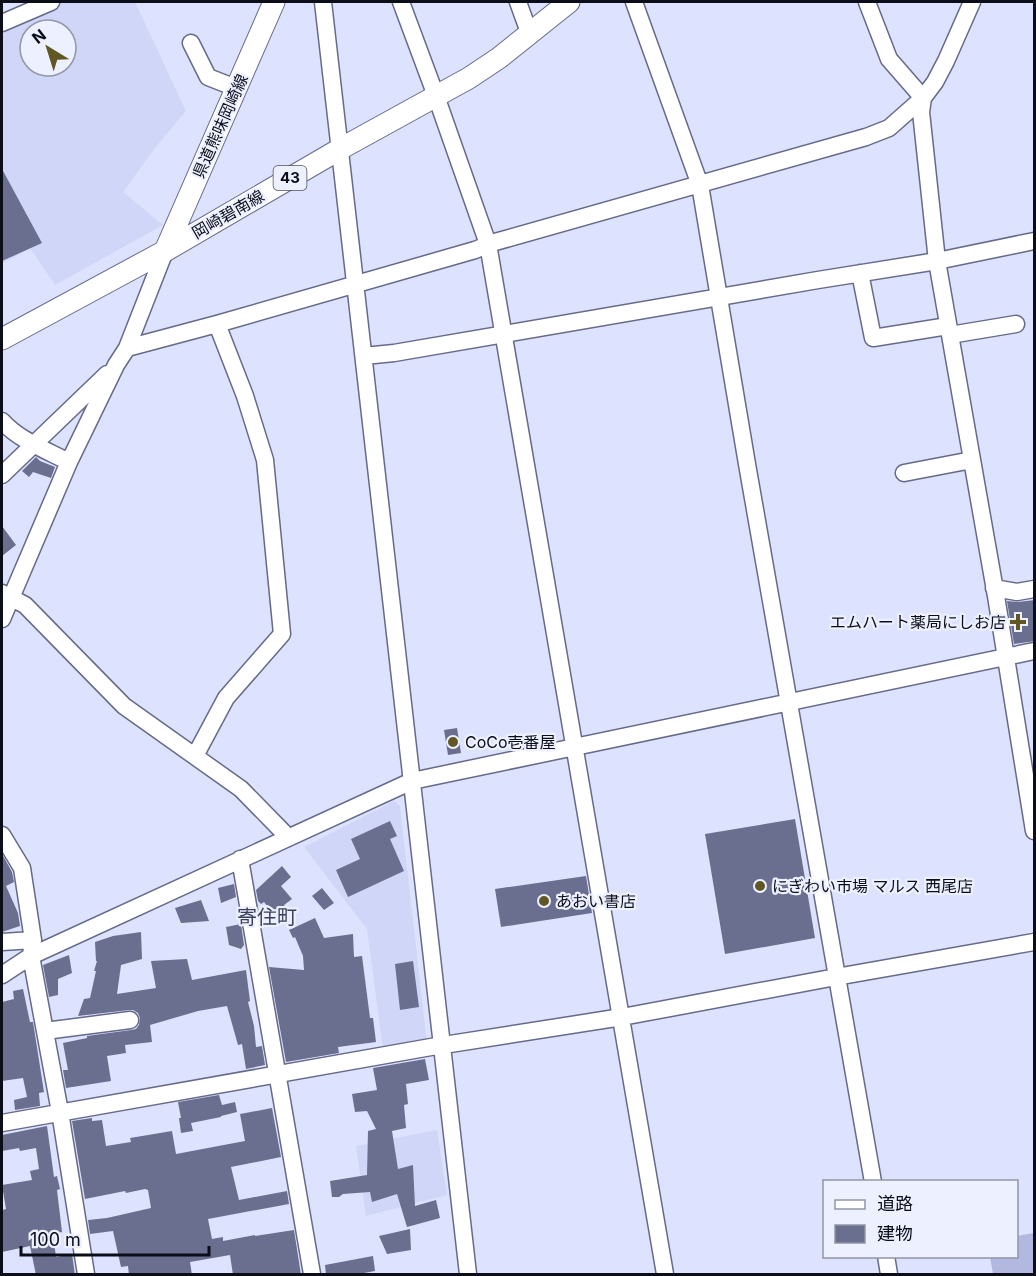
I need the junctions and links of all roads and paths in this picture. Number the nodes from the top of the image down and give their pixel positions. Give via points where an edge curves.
1 (51, 2) edge
2 (274, 2) edge
3 (323, 2) edge
4 (401, 2) edge
5 (518, 2) edge
6 (569, 2) edge
7 (634, 2) edge
8 (867, 2) edge
9 (972, 2) edge
10 (2, 23) edge
11 (530, 35) junction
12 (191, 43) dead end
13 (236, 88) junction
14 (436, 96) junction
15 (923, 98) junction
16 (340, 149) junction
17 (700, 185) junction
18 (1035, 242) edge
19 (488, 244) junction
20 (165, 251) junction
21 (937, 261) junction
22 (860, 273) junction
23 (356, 284) junction
24 (719, 297) junction
25 (217, 324) junction
26 (1016, 324) dead end
27 (949, 331) junction
28 (504, 334) junction
29 (2, 339) edge
30 (127, 348) junction
31 (364, 356) junction
32 (116, 365) junction
33 (2, 421) edge
34 (34, 443) junction
35 (972, 460) junction
36 (69, 462) junction
37 (904, 473) dead end
38 (2, 475) edge
39 (994, 588) junction
40 (1035, 589) edge
41 (6, 595) edge
42 (2, 619) edge
43 (1035, 651) edge
44 (1005, 657) junction
45 (788, 702) junction
46 (575, 747) junction
47 (195, 756) junction
48 (412, 781) junction
49 (1035, 831) edge
50 (2, 835) edge
51 (288, 837) junction
52 (240, 859) junction
53 (2, 942) edge
54 (1035, 942) edge
55 (32, 948) junction
56 (2, 975) edge
57 (836, 976) junction
58 (622, 1017) junction
59 (130, 1020) dead end
60 (45, 1031) junction
61 (442, 1045) junction
62 (277, 1075) junction
63 (60, 1112) junction
64 (2, 1123) edge
65 (873, 1180) edge
66 (886, 1258) edge
67 (86, 1275) edge
68 (312, 1275) edge
69 (468, 1275) edge
70 (665, 1275) edge
71 (889, 1275) edge

1 - 10 street
2 - 13 main road, 県道熊味岡崎線
3 - 16 street
4 - 14 street
5 - 11 street
6 - 11 main road, 岡崎碧南線 / 43
7 - 17 street
8 - 15 street via 889,59
9 - 15 street via 946,61
11 - 14 main road, 岡崎碧南線 / 43
12 - 13 street via 208,76
13 - 20 main road, 県道熊味岡崎線
14 - 16 main road, 岡崎碧南線 / 43
14 - 19 street
15 - 17 street via 889,128 874,134
15 - 21 street via 921,112
16 - 20 main road, 岡崎碧南線 / 43
16 - 23 street
17 - 19 street
17 - 24 street
18 - 21 street
19 - 23 street
19 - 28 street
20 - 29 main road, 岡崎碧南線 / 43
20 - 30 street
21 - 22 street
21 - 27 street
22 - 24 street
22 - 27 street via 873,338
23 - 25 street
23 - 31 street
24 - 28 street
24 - 45 street
25 - 30 street
25 - 47 street via 265,460 282,634 226,698
26 - 27 street
27 - 35 street
28 - 31 street
28 - 46 street
30 - 32 street
31 - 48 street
32 - 34 street
32 - 36 street
33 - 34 street via 21,438
34 - 36 street
34 - 38 street
35 - 37 street
35 - 39 street
36 - 41 street
39 - 40 street via 1017,592
39 - 44 street
41 - 42 street
41 - 47 street via 25,605 124,706
43 - 44 street
44 - 45 street
44 - 49 street
45 - 46 street
45 - 57 street
46 - 48 street
46 - 58 street
47 - 51 street via 240,789
48 - 51 street
48 - 61 street
50 - 55 street via 22,868
51 - 52 street
52 - 55 street
52 - 62 street
53 - 55 street
54 - 57 street
55 - 56 street
55 - 60 street
57 - 58 street
57 - 65 street
58 - 61 street
58 - 70 street
59 - 60 street
60 - 63 street
61 - 62 street
61 - 69 street
62 - 63 street
62 - 68 street
63 - 64 street
63 - 67 street
66 - 71 street

